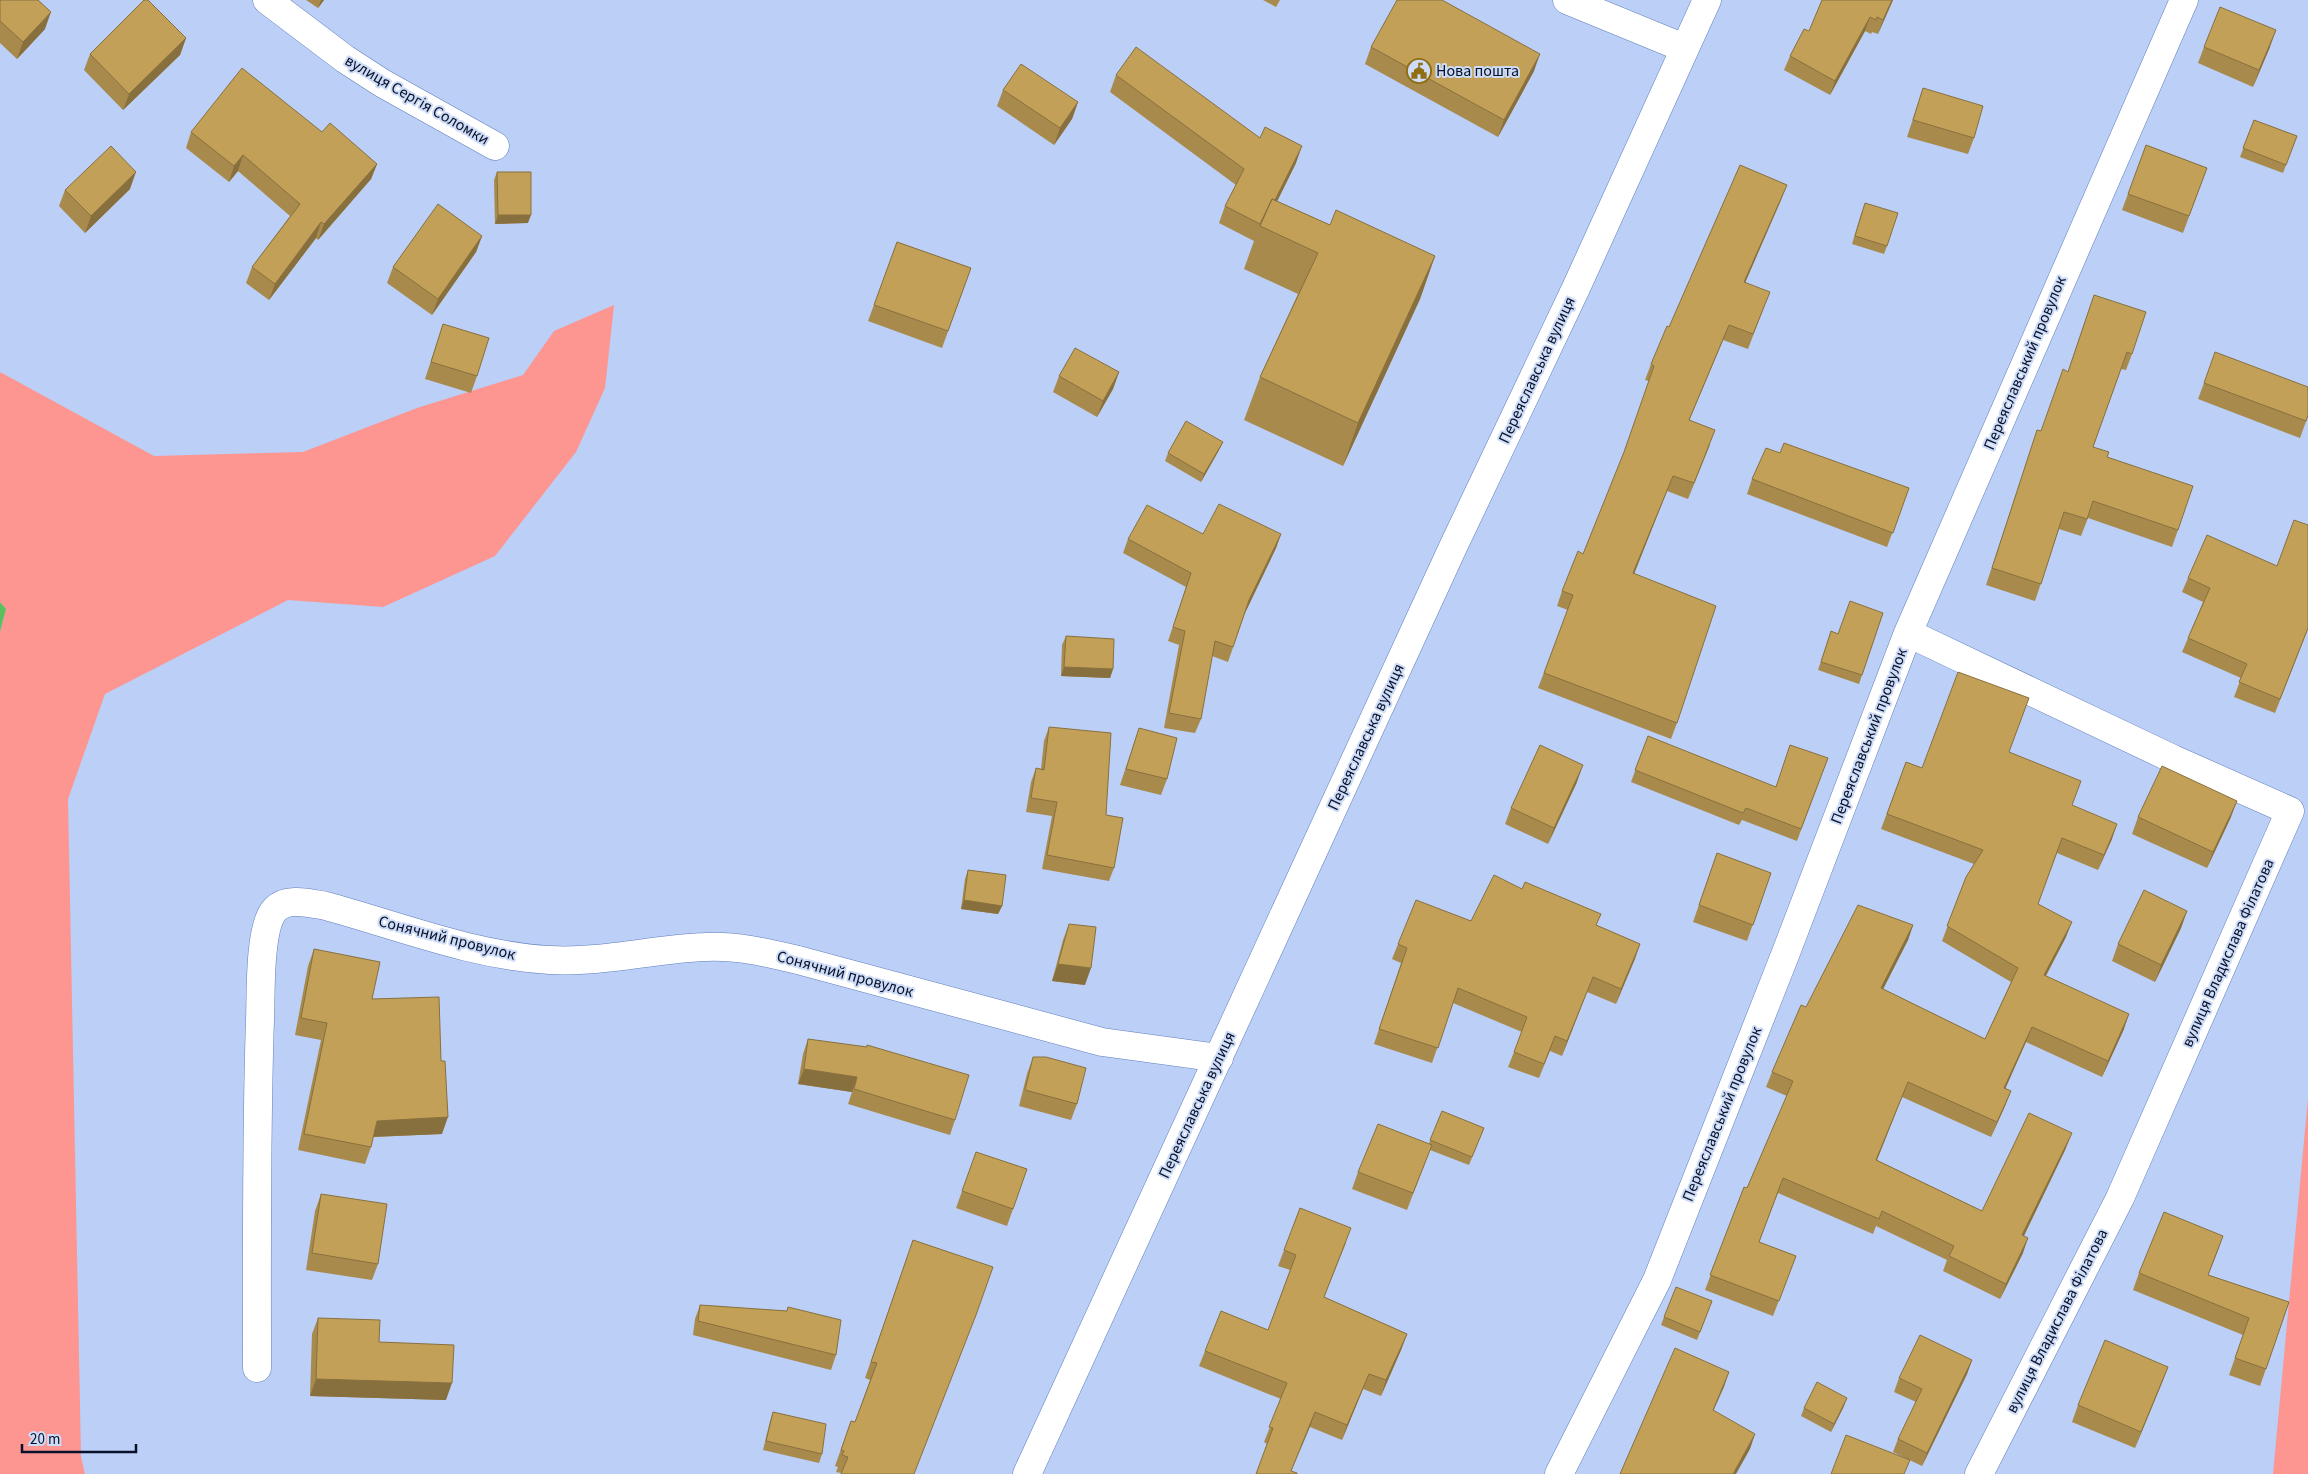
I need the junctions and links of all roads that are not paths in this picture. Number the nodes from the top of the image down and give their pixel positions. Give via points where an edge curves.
1 (266, 0) edge
2 (1567, 0) edge
3 (1707, 0) edge
4 (2184, 0) edge
5 (1684, 48) junction
6 (495, 146) dead end
7 (1908, 632) junction
8 (1219, 1058) junction
9 (257, 1368) dead end
10 (1027, 1474) edge
11 (1559, 1474) edge
12 (1979, 1474) edge

1 - 6 street, вулиця Сергія Соломки via 345,60
2 - 5 street
3 - 5 street, Переяславська вулиця
4 - 7 street, Переяславський провулок
5 - 8 street, Переяславська вулиця
7 - 11 street, Переяславський провулок via 1786,955 1657,1280
7 - 12 street, вулиця Владислава Філатова via 2173,759 2290,811 2120,1198
8 - 9 street, Сонячний провулок via 1102,1042 798,960 752,951 705,947 572,960 519,957 326,906 305,902 284,904 274,911 267,926 262,983
8 - 10 street, Переяславська вулиця

